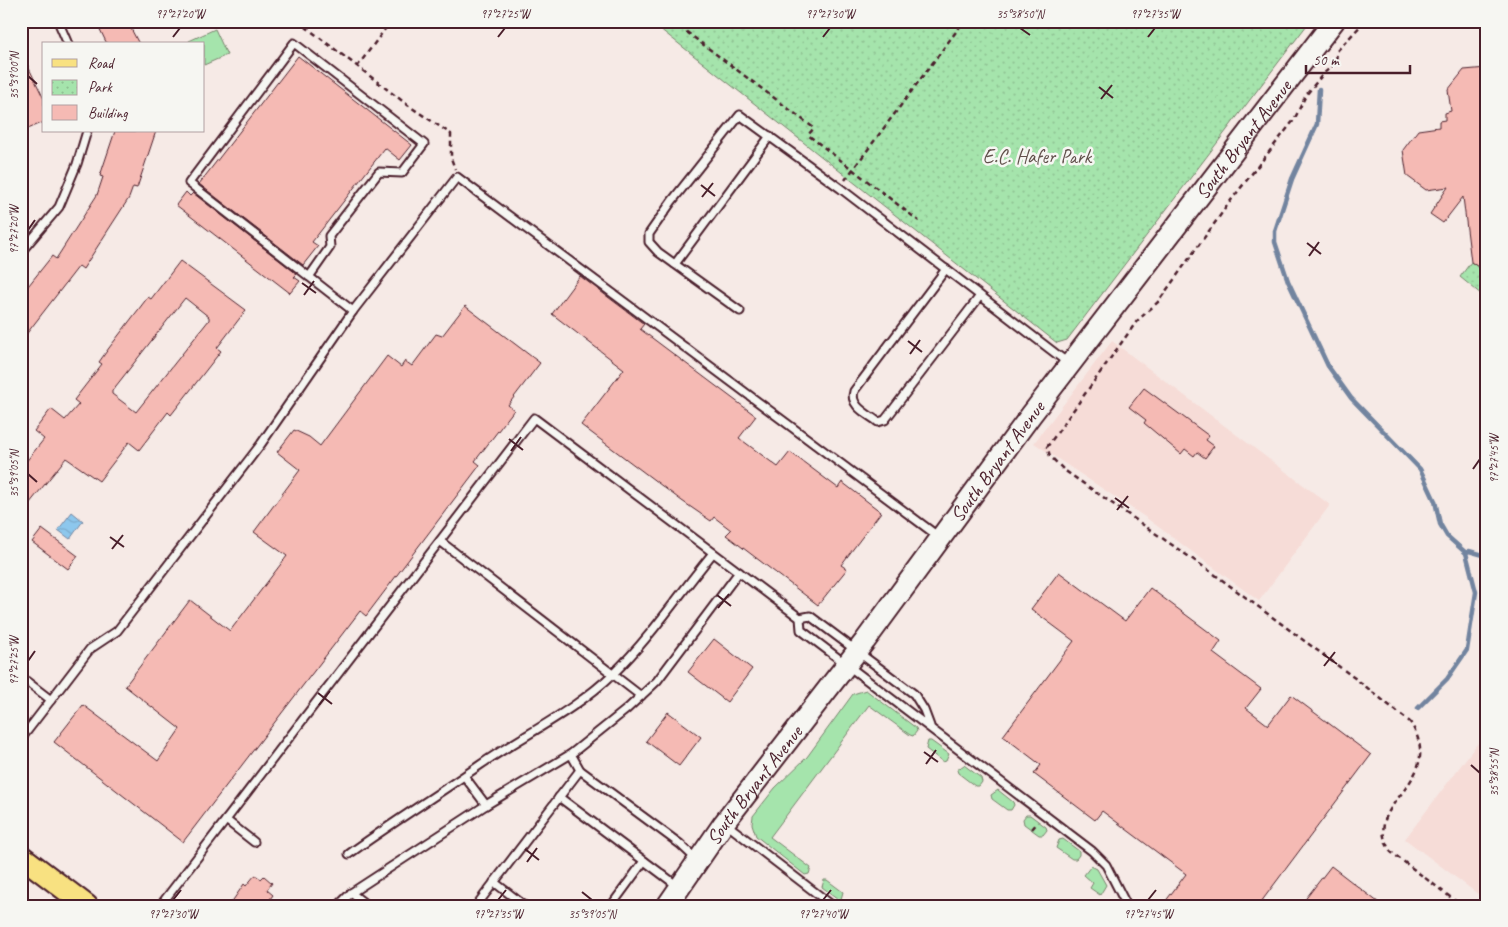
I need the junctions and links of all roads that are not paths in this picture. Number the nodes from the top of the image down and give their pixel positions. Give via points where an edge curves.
1 (58, 21) edge
2 (1334, 21) edge
3 (67, 42) edge
4 (88, 132) edge
5 (770, 136) junction
6 (21, 252) edge
7 (675, 264) junction
8 (946, 270) junction
9 (309, 277) junction
10 (980, 296) junction
11 (353, 311) junction
12 (740, 311) dead end
13 (1070, 364) junction
14 (941, 538) junction
15 (440, 542) junction
16 (712, 553) junction
17 (739, 572) junction
18 (800, 618) junction
19 (851, 657) junction
20 (614, 674) junction
21 (21, 677) edge
22 (641, 696) junction
23 (51, 700) junction
24 (930, 726) junction
25 (21, 739) edge
26 (571, 754) junction
27 (580, 770) junction
28 (465, 777) junction
29 (559, 797) junction
30 (486, 805) junction
31 (226, 820) junction
32 (724, 823) junction
33 (254, 842) dead end
34 (349, 854) dead end
35 (21, 856) edge
36 (698, 860) junction
37 (644, 861) junction
38 (494, 882) junction
39 (679, 887) junction
40 (351, 894) junction
41 (87, 906) edge
42 (160, 906) edge
43 (338, 906) edge
44 (368, 906) edge
45 (476, 906) edge
46 (525, 906) edge
47 (611, 906) edge
48 (667, 906) edge
49 (833, 906) edge
50 (1127, 906) edge

1 - 3 lane
2 - 13 main road, South Bryant Avenue
4 - 6 lane via 59,207
5 - 7 lane
5 - 7 lane via 740,114 672,201 649,234 649,242
5 - 8 lane
7 - 12 lane
8 - 10 lane
8 - 10 lane via 854,391 854,404 878,422 885,420
9 - 9 lane via 189,183 294,43 424,144 402,173 379,172 329,236 330,247
9 - 11 lane
10 - 13 lane
11 - 14 lane via 457,177
11 - 23 lane via 261,444 117,631 90,649
13 - 14 main road, South Bryant Avenue
14 - 19 main road, South Bryant Avenue
15 - 16 lane via 534,418
15 - 20 lane
15 - 31 lane
16 - 17 lane
16 - 20 lane
17 - 18 lane
17 - 22 lane
18 - 19 lane via 802,630
18 - 19 lane via 810,616
19 - 24 lane
19 - 24 lane via 914,694
19 - 32 main road, South Bryant Avenue
20 - 22 lane
20 - 28 lane via 549,723
21 - 23 lane
22 - 26 lane
23 - 25 lane
24 - 50 lane via 1092,851 1109,870
26 - 27 lane
26 - 30 lane
27 - 29 lane
27 - 36 lane
28 - 30 lane
28 - 34 lane
29 - 37 lane
29 - 38 lane
30 - 40 lane
31 - 33 lane
31 - 42 lane
32 - 36 main road, South Bryant Avenue
32 - 49 lane
35 - 41 main road
36 - 39 main road, South Bryant Avenue
37 - 39 lane
37 - 47 lane
38 - 45 lane
38 - 46 lane
39 - 48 main road, South Bryant Avenue
40 - 43 lane
40 - 44 lane

